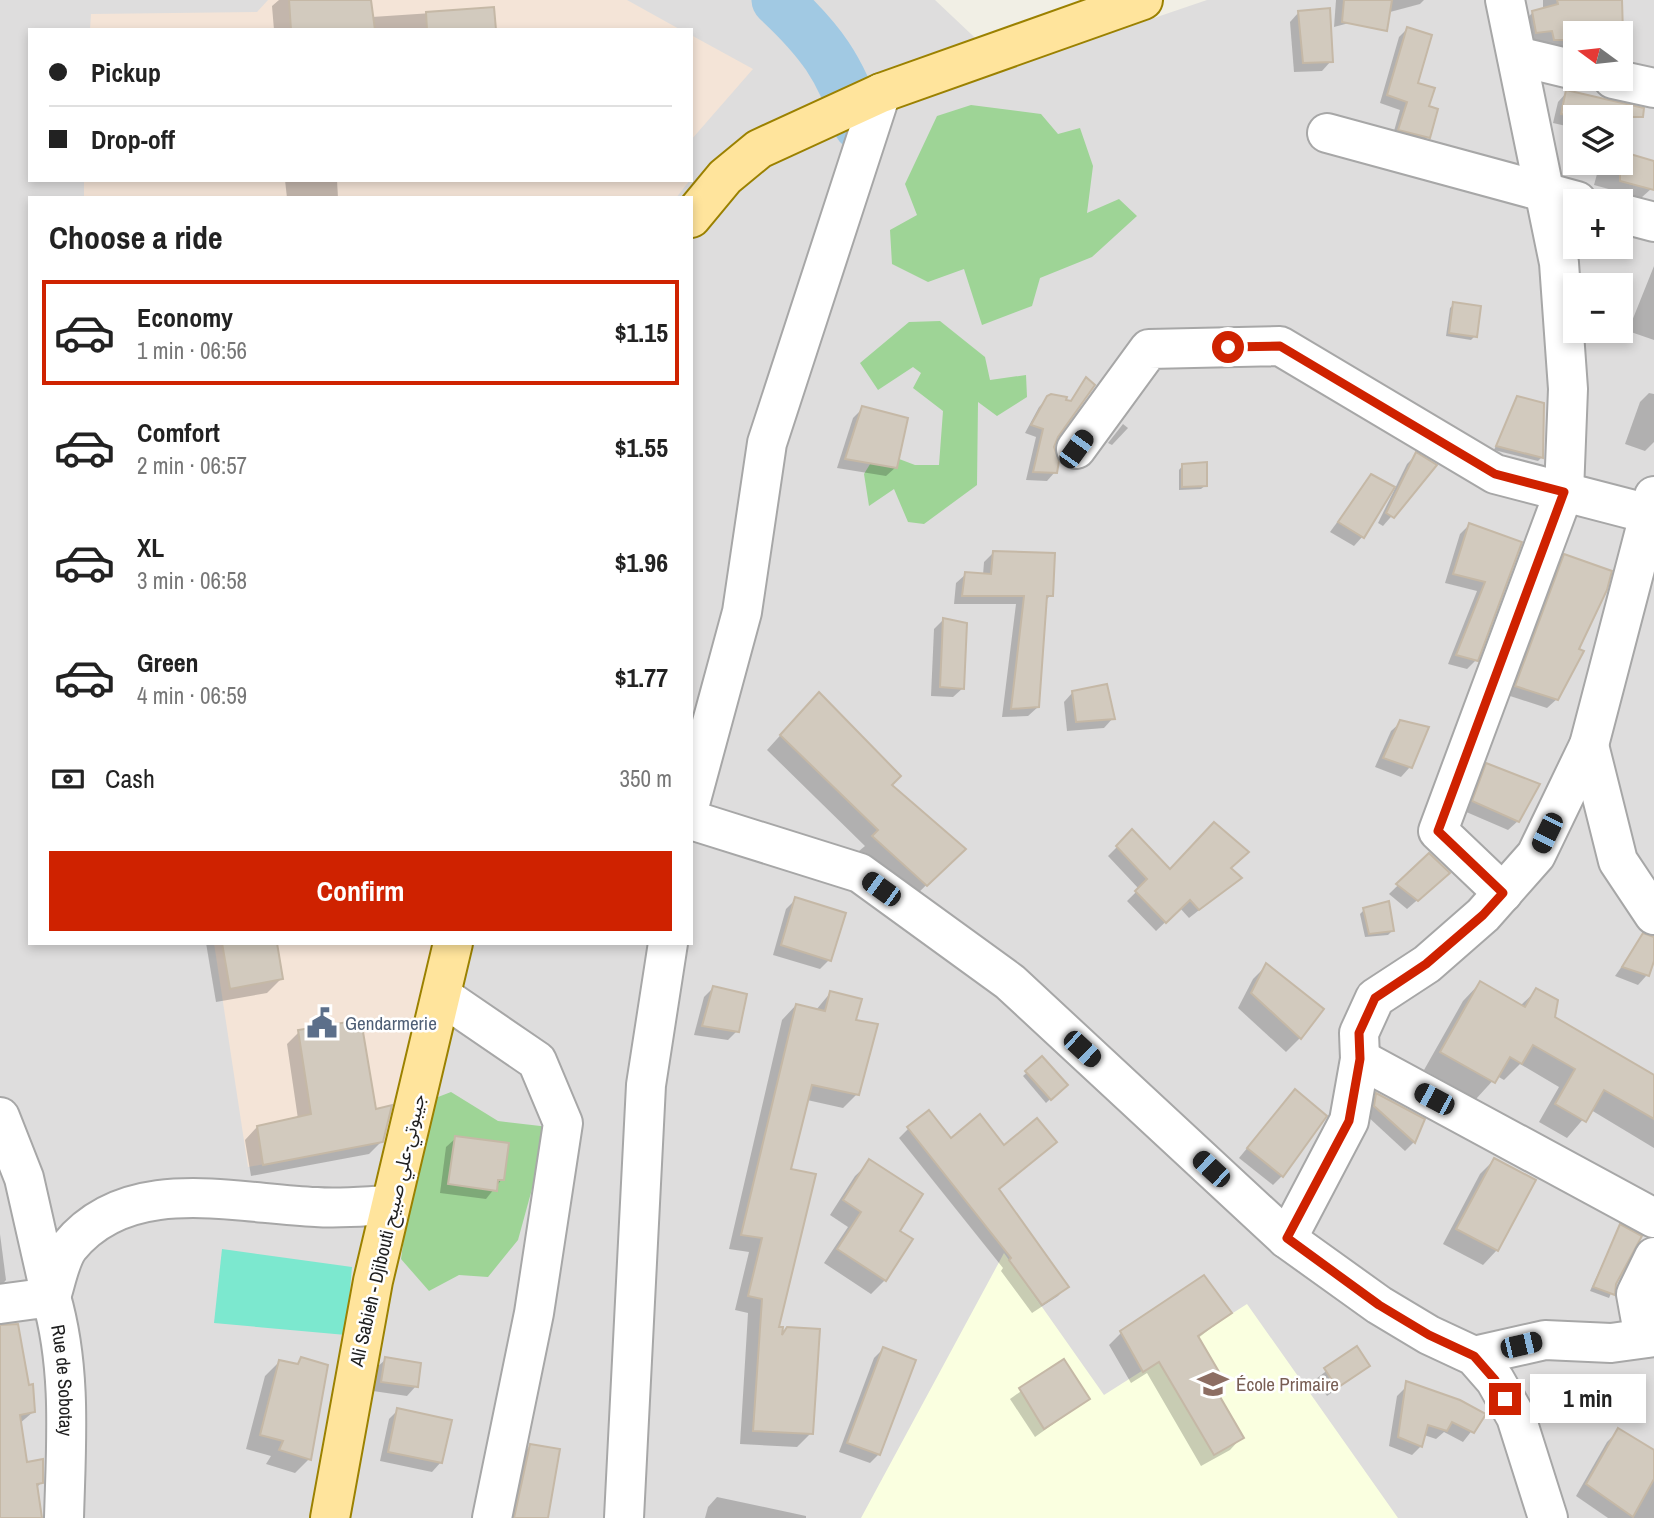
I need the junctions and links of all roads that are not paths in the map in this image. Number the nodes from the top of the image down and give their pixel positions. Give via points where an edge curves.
1 (1505, 0) edge
2 (1130, 2) edge
3 (1517, 56) junction
4 (1563, 67) edge
5 (1633, 83) edge
6 (1654, 88) edge
7 (881, 93) junction
8 (1327, 133) dead end
9 (1561, 197) edge
10 (693, 216) edge
11 (1633, 216) edge
12 (1654, 222) edge
13 (1076, 449) dead end
14 (1564, 492) junction
15 (1652, 505) edge
16 (1589, 745) junction
17 (693, 793) edge
18 (693, 821) edge
19 (1503, 893) junction
20 (1654, 915) edge
21 (453, 945) edge
22 (668, 945) edge
23 (442, 996) junction
24 (1360, 1059) junction
25 (0, 1117) edge
26 (390, 1205) junction
27 (1654, 1218) edge
28 (1287, 1238) junction
29 (1654, 1256) edge
30 (51, 1297) junction
31 (0, 1304) edge
32 (1649, 1337) edge
33 (1474, 1356) junction
34 (64, 1518) edge
35 (330, 1518) edge
36 (492, 1518) edge
37 (624, 1518) edge
38 (1548, 1518) edge

1 - 3 street
2 - 7 main road
3 - 4 street
3 - 9 street
5 - 6 street
7 - 10 main road via 759,149 725,177
7 - 17 street via 767,443 742,612
8 - 9 street
9 - 14 street via 1559,263 1568,389
11 - 12 street
13 - 14 street via 1149,349 1280,346 1495,474
14 - 15 street
14 - 19 street via 1438,831
15 - 16 street
16 - 19 street via 1536,855
16 - 20 street via 1618,861
18 - 28 street via 860,873 1010,982
19 - 24 street via 1426,964 1375,998 1359,1033
21 - 23 main road, Ali Sabieh - Djibouti جيبوتي-علي صبيح
22 - 37 street via 646,1085
23 - 26 main road, Ali Sabieh - Djibouti جيبوتي-علي صبيح
23 - 36 street via 537,1061 563,1123 534,1313
24 - 27 street
24 - 28 street via 1349,1121
25 - 30 street via 24,1178
26 - 30 street via 318,1208 173,1197 132,1205 98,1222 68,1248
26 - 35 main road, Ali Sabieh - Djibouti جيبوتي-علي صبيح
28 - 33 street via 1379,1305
29 - 32 street via 1636,1294
30 - 31 street, Rue de Sobotay
30 - 34 street, Rue de Sobotay via 62,1333 67,1400
32 - 33 street via 1611,1343 1545,1340
33 - 38 street via 1495,1380 1516,1417

